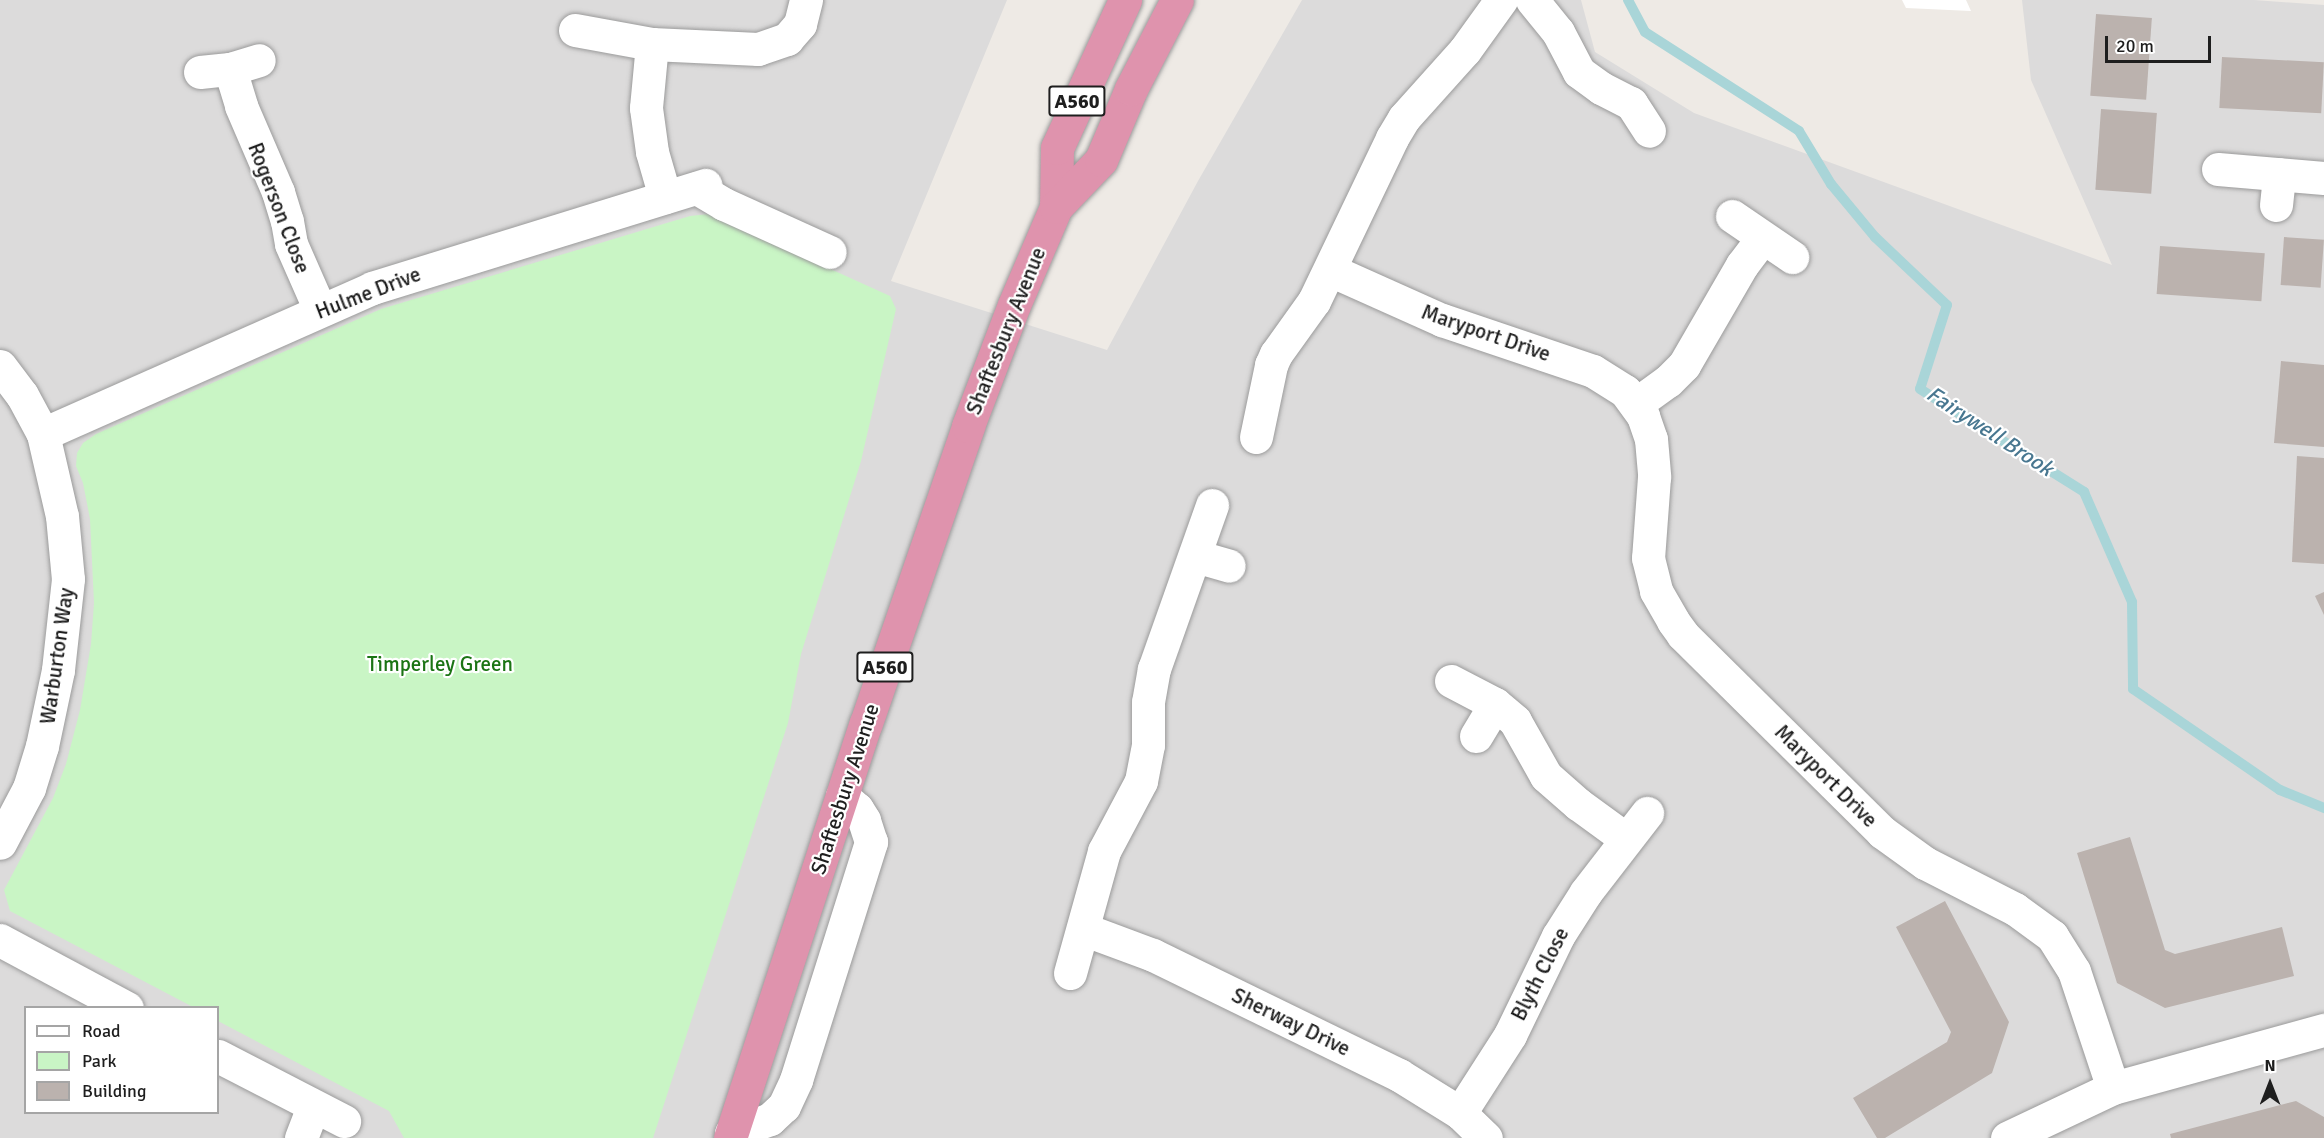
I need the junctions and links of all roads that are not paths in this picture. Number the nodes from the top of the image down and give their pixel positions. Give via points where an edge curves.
1 (806, 0) edge
2 (1125, 0) edge
3 (1177, 0) edge
4 (1501, 0) edge
5 (1532, 0) edge
6 (575, 30) dead end
7 (652, 44) junction
8 (230, 67) dead end
9 (1649, 130) dead end
10 (2218, 170) dead end
11 (2324, 178) edge
12 (665, 197) junction
13 (1056, 207) junction
14 (1732, 216) dead end
15 (1762, 238) junction
16 (830, 252) dead end
17 (1792, 257) dead end
18 (1330, 270) junction
19 (320, 310) junction
20 (0, 366) edge
21 (1636, 404) junction
22 (43, 434) junction
23 (1256, 437) dead end
24 (1212, 505) dead end
25 (1194, 556) junction
26 (1229, 566) dead end
27 (1451, 681) dead end
28 (1495, 704) junction
29 (1476, 736) dead end
30 (842, 796) junction
31 (1647, 813) dead end
32 (1626, 839) junction
33 (0, 843) edge
34 (1083, 929) junction
35 (0, 940) edge
36 (1070, 973) dead end
37 (123, 1006) edge
38 (2324, 1030) edge
39 (219, 1057) edge
40 (2112, 1088) junction
41 (313, 1107) junction
42 (1460, 1113) junction
43 (344, 1122) dead end
44 (731, 1136) edge
45 (301, 1138) edge
46 (1486, 1138) edge
47 (2007, 1138) edge

1 - 7 street via 800,24 787,39 758,49
2 - 13 highway, Shaftesbury Avenue / A560 via 1057,148
3 - 13 highway, Shaftesbury Avenue / A560 via 1131,89 1101,160
4 - 18 street via 1465,50 1404,118
5 - 9 street via 1558,32 1579,72 1631,104
6 - 7 street
7 - 12 street via 646,108 652,152
8 - 19 street, Rogerson Close via 241,106 278,192 298,262
10 - 11 street via 2277,190
12 - 16 street, Hulme Drive via 701,186 724,204
12 - 19 street, Hulme Drive via 399,278
13 - 30 highway, Shaftesbury Avenue / A560 via 968,426
14 - 15 street
15 - 17 street
15 - 21 street via 1684,365
18 - 21 street, Maryport Drive via 1442,321 1593,371 1625,391
18 - 23 street via 1271,365
19 - 22 street, Hulme Drive
20 - 22 street, Warburton Way via 22,395
21 - 40 street, Maryport Drive via 1654,456 1648,558 1656,591 1673,621 1882,832 1925,862 2037,923 2052,936 2074,971
22 - 33 street, Warburton Way via 67,549 66,616 52,709 42,746 29,788
24 - 25 street
25 - 26 street
25 - 34 street via 1149,687 1148,745 1141,781 1104,851
27 - 28 street
28 - 29 street
28 - 32 street via 1515,721 1557,788
30 - 44 highway, Shaftesbury Avenue / A560
30 - 44 street via 864,820 871,843 800,1068 784,1106 770,1119
31 - 32 street, Blyth Close
32 - 42 street, Blyth Close via 1558,936 1510,1035
34 - 36 street
34 - 42 street, Sherway Drive via 1153,955 1342,1046
35 - 37 street
38 - 40 street
39 - 41 street
40 - 47 street
41 - 43 street
41 - 45 street
42 - 46 street, Sherway Drive

